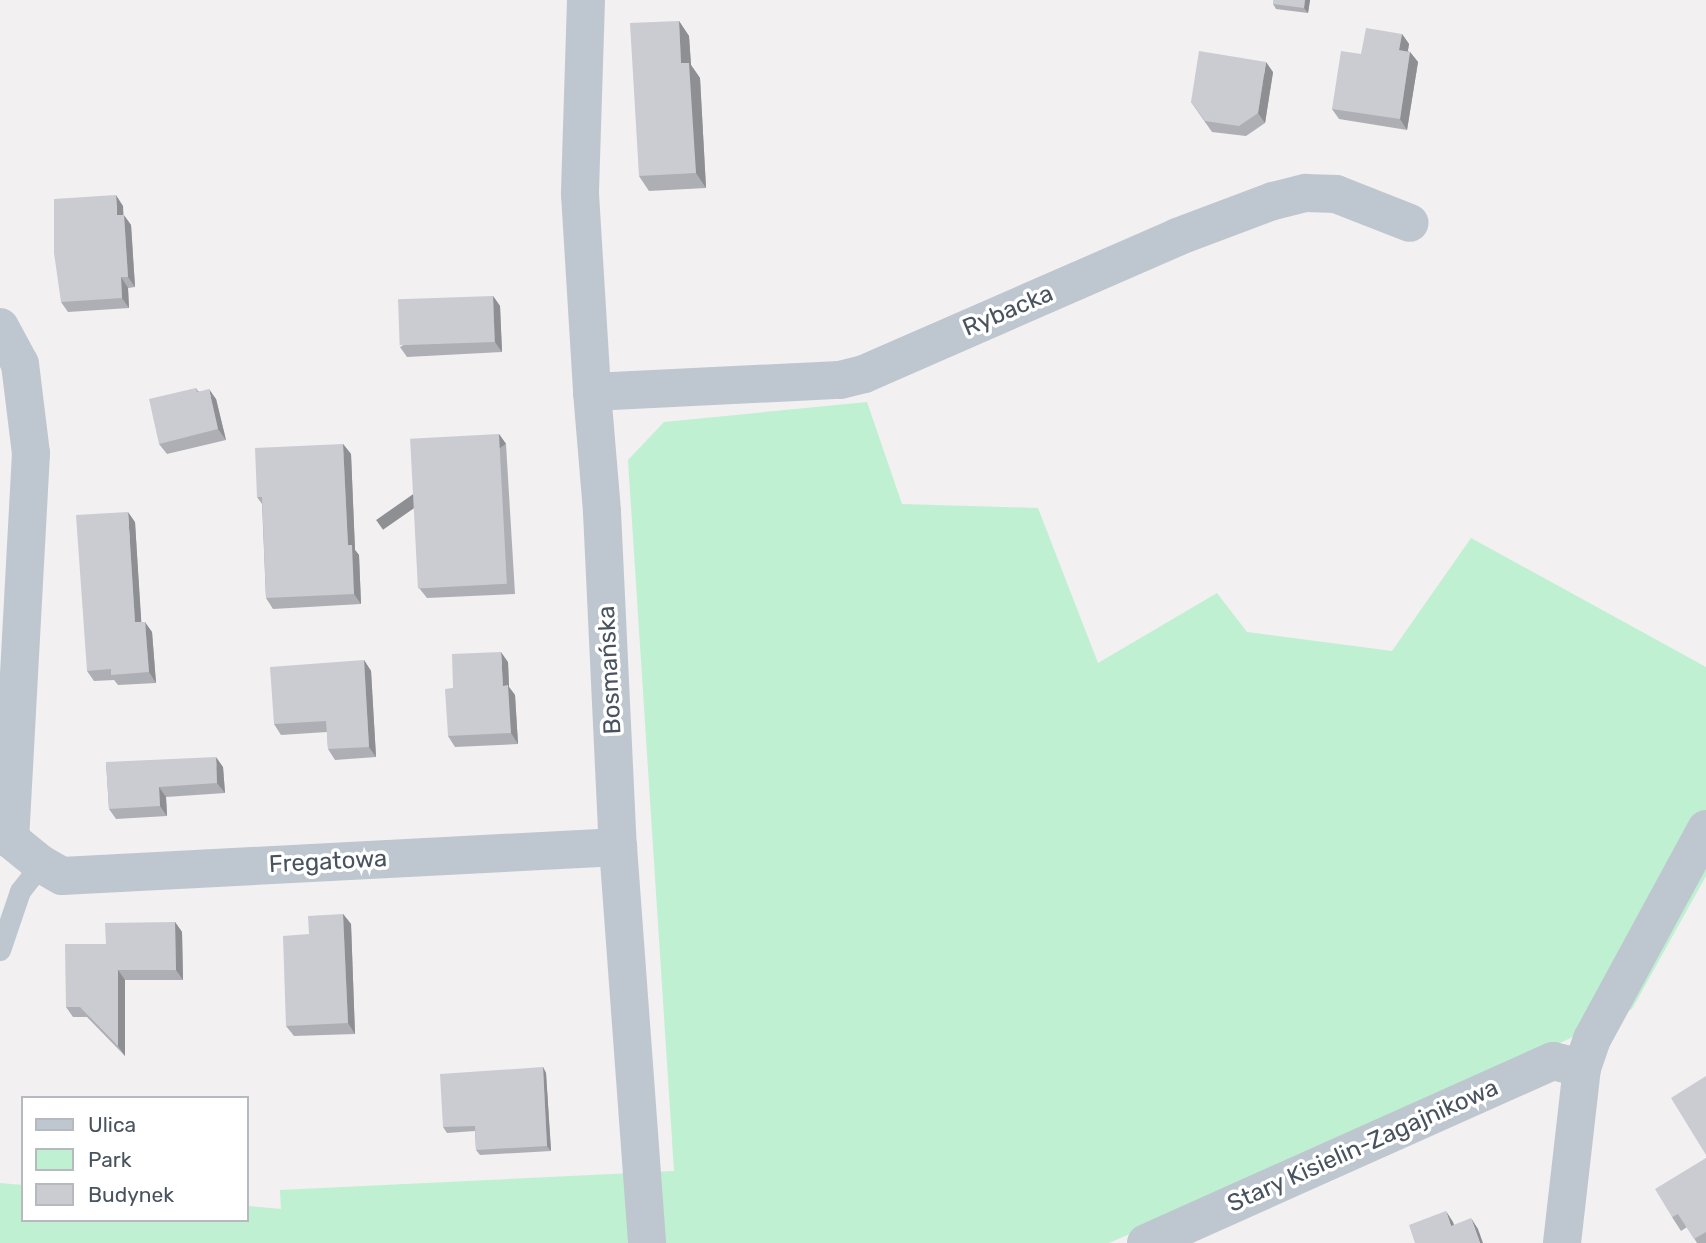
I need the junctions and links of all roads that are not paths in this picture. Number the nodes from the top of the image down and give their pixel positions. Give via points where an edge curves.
1 (586, 0) edge
2 (1410, 223) dead end
3 (0, 327) edge
4 (592, 392) junction
5 (13, 411) edge
6 (1706, 829) edge
7 (618, 847) junction
8 (41, 864) junction
9 (0, 950) edge
10 (1582, 1068) junction
11 (647, 1243) edge
12 (1146, 1243) edge
13 (1562, 1243) edge

1 - 4 street, Bosmańska via 580,194
2 - 4 street, Rybacka via 1336,194 1307,193 1177,237 864,374 840,380
3 - 5 street, Fregatowa via 20,364
4 - 7 street, Bosmańska via 603,512
5 - 8 street, Fregatowa via 31,453 10,839
6 - 10 street via 1592,1039
7 - 8 street, Fregatowa via 62,876
7 - 11 street, Bosmańska
8 - 9 lane via 20,891
10 - 12 street, Stary Kisielin-Zagajnikowa via 1553,1061
10 - 13 street

